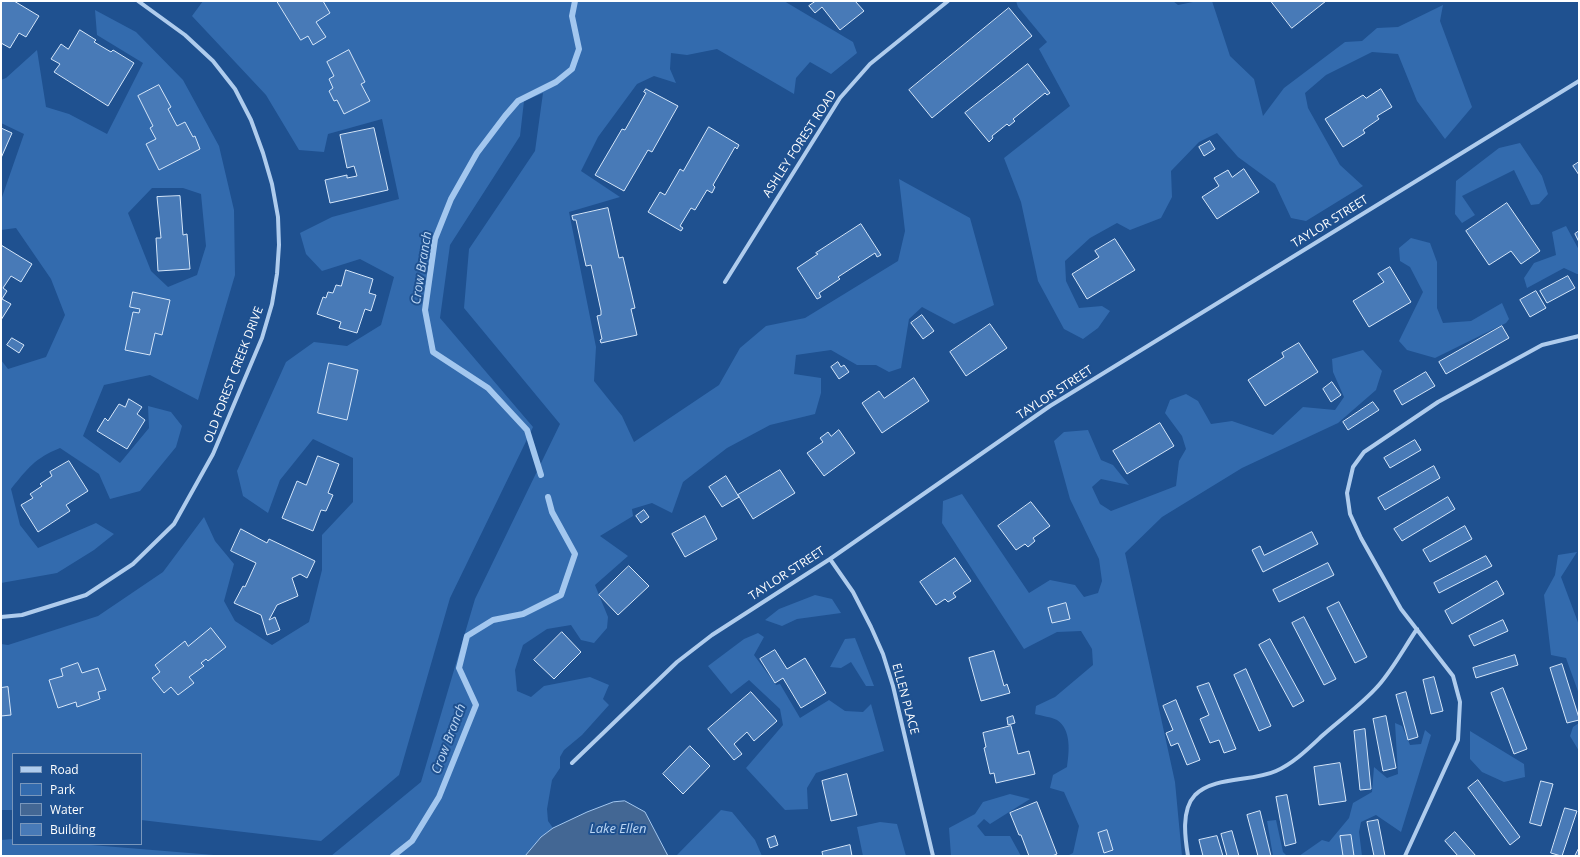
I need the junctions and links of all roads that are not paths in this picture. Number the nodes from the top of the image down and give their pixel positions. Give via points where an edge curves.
1 (138, 1) edge
2 (948, 1) edge
3 (1579, 81) edge
4 (725, 282) dead end
5 (1579, 336) edge
6 (830, 559) junction
7 (1, 617) edge
8 (1417, 629) junction
9 (572, 763) dead end
10 (933, 856) edge
11 (1188, 856) edge
12 (1405, 856) edge

1 - 7 street, OLD FOREST CREEK DRIVE via 185,35 213,61 235,89 250,120 272,184 278,217 279,245 272,304 262,338 213,454 174,524 133,564 86,595 22,615
2 - 4 street, ASHLEY FOREST ROAD via 870,64 840,98
3 - 6 street, TAYLOR STREET via 1050,406
5 - 8 street via 1542,345 1438,402 1364,452 1353,467 1347,493 1350,514 1401,609
6 - 9 street, TAYLOR STREET via 712,635 677,662
6 - 10 street, ELLEN PLACE via 853,592 883,654 893,686
8 - 11 street via 1390,672 1377,687 1295,760 1275,772 1204,788 1194,796 1188,809 1184,833
8 - 12 street via 1453,676 1460,702 1458,740

